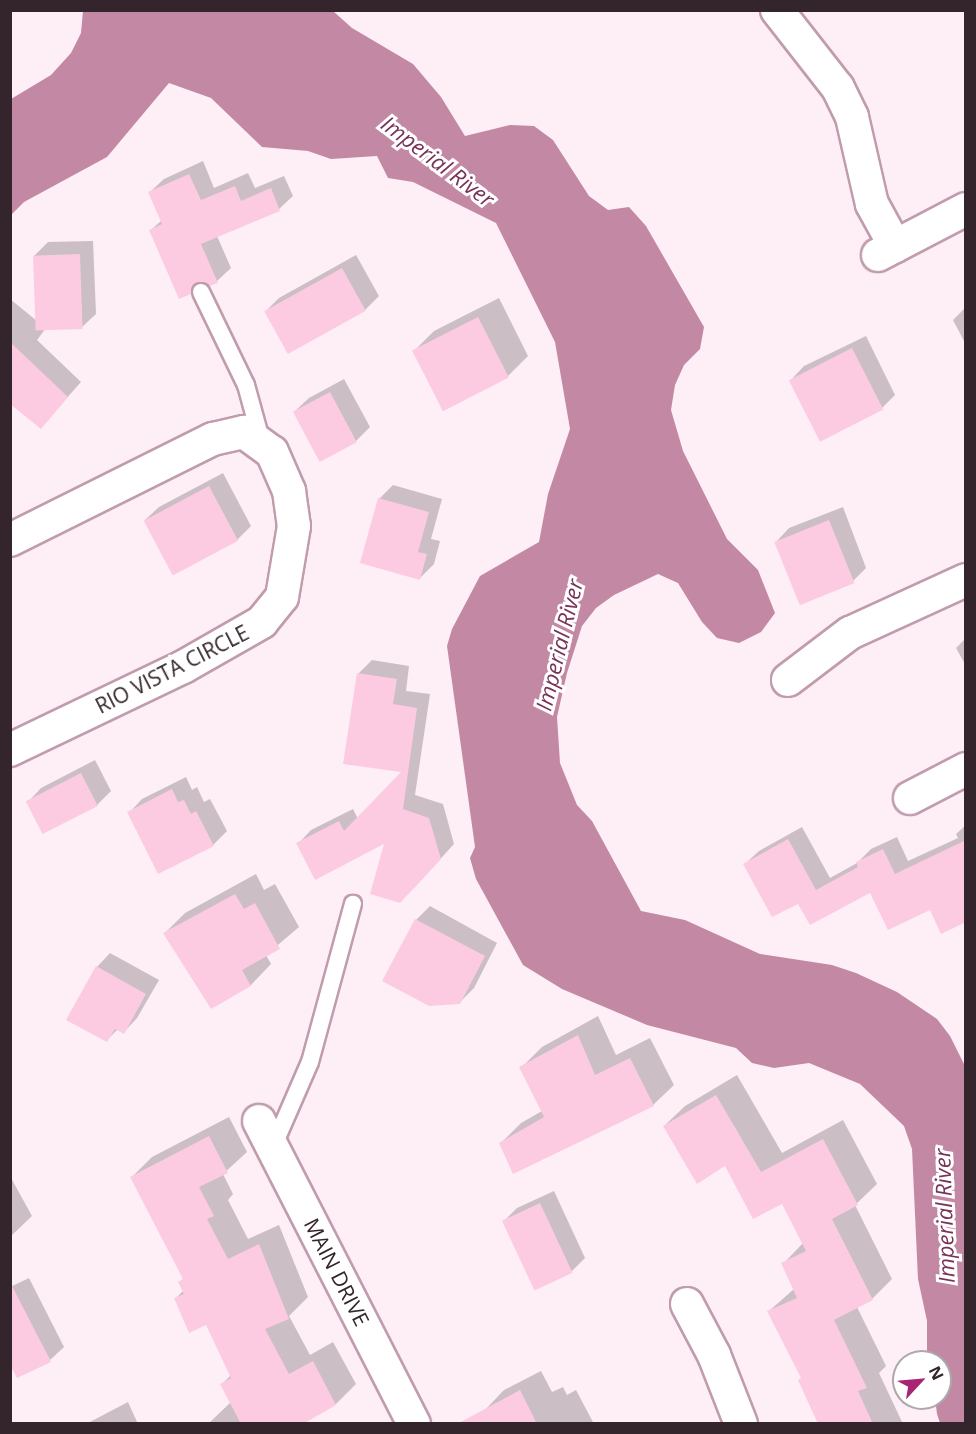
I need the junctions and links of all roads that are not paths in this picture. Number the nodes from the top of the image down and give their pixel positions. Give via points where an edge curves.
1 (777, 10) edge
2 (966, 209) edge
3 (201, 292) dead end
4 (262, 445) junction
5 (10, 540) edge
6 (966, 580) edge
7 (788, 680) dead end
8 (10, 750) edge
9 (966, 769) edge
10 (910, 798) dead end
11 (353, 904) dead end
12 (266, 1134) joint
13 (687, 1304) dead end
14 (414, 1424) edge
15 (741, 1424) edge

1 - 2 street via 838,88 852,117 886,250
3 - 4 lane via 246,385
4 - 5 street, RIO VISTA CIRCLE via 244,432 213,439
4 - 8 street, RIO VISTA CIRCLE via 272,452 290,491 294,526 282,597 262,622 183,667
6 - 7 street via 850,633
9 - 10 street
11 - 12 lane via 310,1062
12 - 14 street, MAIN DRIVE
13 - 15 street via 714,1355

